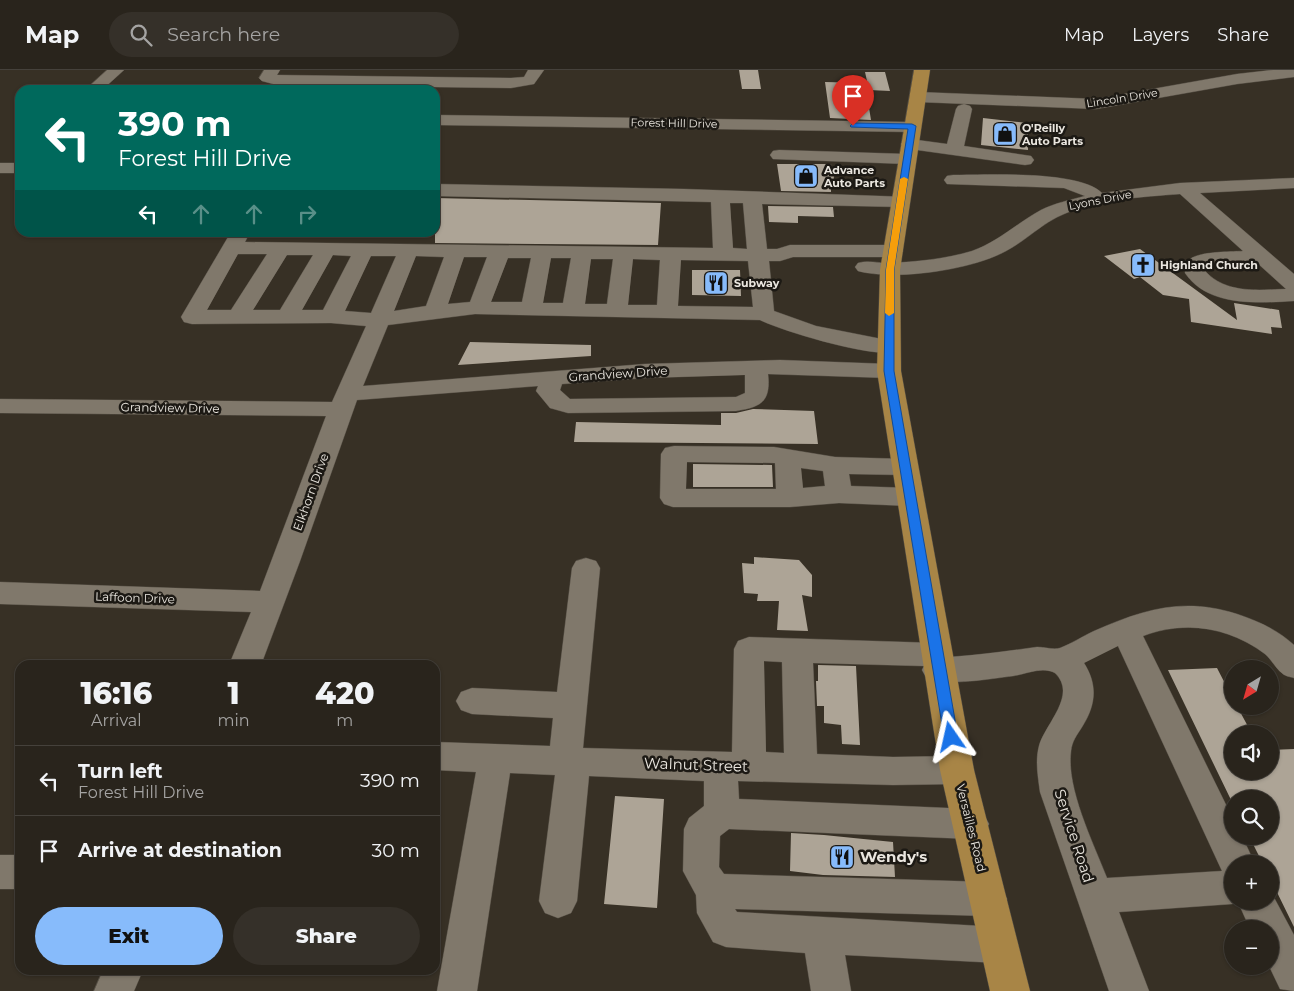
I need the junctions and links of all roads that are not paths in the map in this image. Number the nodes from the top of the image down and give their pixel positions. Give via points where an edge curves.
1 (116, 70) edge
2 (922, 70) edge
3 (1294, 72) edge
4 (270, 74) edge
5 (531, 76) edge
6 (99, 85) edge
7 (440, 120) edge
8 (912, 128) junction
9 (954, 150) junction
10 (779, 155) dead end
11 (860, 158) junction
12 (1024, 160) dead end
13 (0, 168) edge
14 (15, 168) edge
15 (856, 176) dead end
16 (953, 180) dead end
17 (1294, 183) edge
18 (1184, 189) junction
19 (440, 190) edge
20 (720, 197) junction
21 (752, 198) junction
22 (1098, 199) junction
23 (900, 201) junction
24 (237, 240) edge
25 (281, 249) junction
26 (327, 249) junction
27 (364, 250) junction
28 (409, 250) junction
29 (456, 251) junction
30 (500, 251) junction
31 (542, 252) junction
32 (582, 252) junction
33 (624, 253) junction
34 (670, 253) junction
35 (723, 254) junction
36 (758, 254) junction
37 (891, 260) junction
38 (1266, 260) junction
39 (1294, 265) edge
40 (1294, 285) edge
41 (1294, 296) edge
42 (478, 308) junction
43 (531, 309) junction
44 (573, 310) junction
45 (435, 311) junction
46 (617, 311) junction
47 (667, 312) junction
48 (764, 314) junction
49 (238, 316) junction
50 (286, 316) junction
51 (331, 316) junction
52 (377, 320) junction
53 (818, 332) junction
54 (889, 359) junction
55 (756, 368) junction
56 (844, 369) junction
57 (553, 378) junction
58 (344, 401) junction
59 (0, 406) edge
60 (788, 458) junction
61 (835, 465) junction
62 (905, 467) junction
63 (839, 494) junction
64 (910, 497) junction
65 (790, 498) junction
66 (586, 568) dead end
67 (0, 593) edge
68 (270, 601) junction
69 (1126, 631) junction
70 (1288, 651) edge
71 (797, 652) junction
72 (247, 660) edge
73 (1061, 661) junction
74 (937, 663) junction
75 (472, 701) dead end
76 (571, 706) junction
77 (440, 756) edge
78 (495, 759) junction
79 (569, 761) junction
80 (735, 767) junction
81 (801, 767) junction
82 (957, 770) junction
83 (722, 813) junction
84 (971, 824) junction
85 (1233, 855) edge
86 (0, 872) edge
87 (15, 872) edge
88 (1224, 888) edge
89 (714, 890) junction
90 (1094, 896) junction
91 (988, 899) junction
92 (558, 901) dead end
93 (1261, 910) edge
94 (822, 936) junction
95 (999, 945) junction
96 (121, 975) edge
97 (1294, 975) edge
98 (114, 991) edge
99 (457, 991) edge
100 (831, 991) edge
101 (1010, 991) edge
102 (1129, 991) edge

1 - 6 street
2 - 8 highway, Versailles Road
3 - 8 street, Lincoln Drive via 1140,96 1143,105 1138,110 1129,111 1096,104 980,101
4 - 5 street via 320,81
7 - 8 street, Forest Hill Drive
8 - 9 street
8 - 9 street via 938,116 963,114
8 - 11 street
8 - 23 highway, Versailles Road
9 - 12 street
10 - 11 street
11 - 15 street
13 - 14 street
16 - 22 street via 1065,183 1089,190
17 - 18 street, Lyons Drive
18 - 22 street, Lyons Drive
18 - 38 street
19 - 20 street
20 - 21 street
20 - 35 street
21 - 23 street
21 - 36 street
22 - 37 street, Lyons Drive via 1065,206 1040,218 985,254
23 - 37 highway, Versailles Road
24 - 25 street, Lyons Drive
24 - 49 street via 192,317
25 - 26 street, Lyons Drive
25 - 49 street
26 - 27 street, Lyons Drive
26 - 50 street
27 - 28 street, Lyons Drive
27 - 51 street
28 - 29 street, Lyons Drive
28 - 52 street, Elkhorn Drive
29 - 30 street, Lyons Drive
29 - 45 street
30 - 31 street, Lyons Drive
30 - 42 street
31 - 32 street, Lyons Drive
31 - 43 street
32 - 33 street, Lyons Drive
32 - 44 street
33 - 34 street, Lyons Drive
33 - 46 street
34 - 35 street, Lyons Drive
34 - 47 street
35 - 36 street, Lyons Drive
36 - 37 street, Lyons Drive via 780,254 792,259
36 - 48 street
37 - 54 highway, Versailles Road
38 - 39 street
38 - 40 street
38 - 41 street via 1206,260 1196,264 1195,273 1207,284 1230,293
42 - 43 street
42 - 45 street
43 - 44 street
44 - 46 street
45 - 52 street
46 - 47 street
47 - 48 street
48 - 53 street
49 - 50 street
50 - 51 street
51 - 52 street
52 - 58 street, Elkhorn Drive
53 - 54 street
53 - 56 street
54 - 56 street, Grandview Drive
54 - 62 highway, Versailles Road
55 - 56 street, Grandview Drive
55 - 57 street, Grandview Drive
55 - 57 street via 756,396 752,401 736,404 568,406 559,404 548,391
57 - 58 street, Grandview Drive
58 - 59 street, Grandview Drive
58 - 68 street, Elkhorn Drive
60 - 61 street
60 - 65 street
60 - 65 street via 774,455 674,454 673,498
61 - 62 street
61 - 63 street
62 - 64 highway, Versailles Road
63 - 64 street
63 - 65 street
64 - 74 highway, Versailles Road
66 - 76 street
67 - 68 street, Laffoon Drive
68 - 72 street, Elkhorn Drive
69 - 70 street via 1183,616 1215,619
69 - 73 street via 1098,641
69 - 85 street
71 - 74 street
71 - 80 street via 749,649
71 - 81 street
73 - 74 street via 1047,658 1012,664
73 - 90 street, Service Road via 1075,676 1079,698 1056,743 1053,765 1057,792
74 - 82 highway, Versailles Road
75 - 76 street
76 - 79 street
77 - 78 street, Walnut Street
78 - 79 street, Walnut Street
78 - 99 street
79 - 80 street, Walnut Street
79 - 92 street
80 - 81 street, Walnut Street
80 - 83 street
81 - 82 street, Walnut Street
82 - 84 highway, Versailles Road
83 - 84 street
83 - 89 street via 702,829 701,871
84 - 91 highway, Versailles Road
86 - 87 street
88 - 90 street
89 - 91 street
89 - 94 street via 716,913 726,929
90 - 102 street, Service Road
91 - 95 highway, Versailles Road
93 - 97 street
94 - 95 street
94 - 100 street
95 - 101 highway, Versailles Road
96 - 98 street

